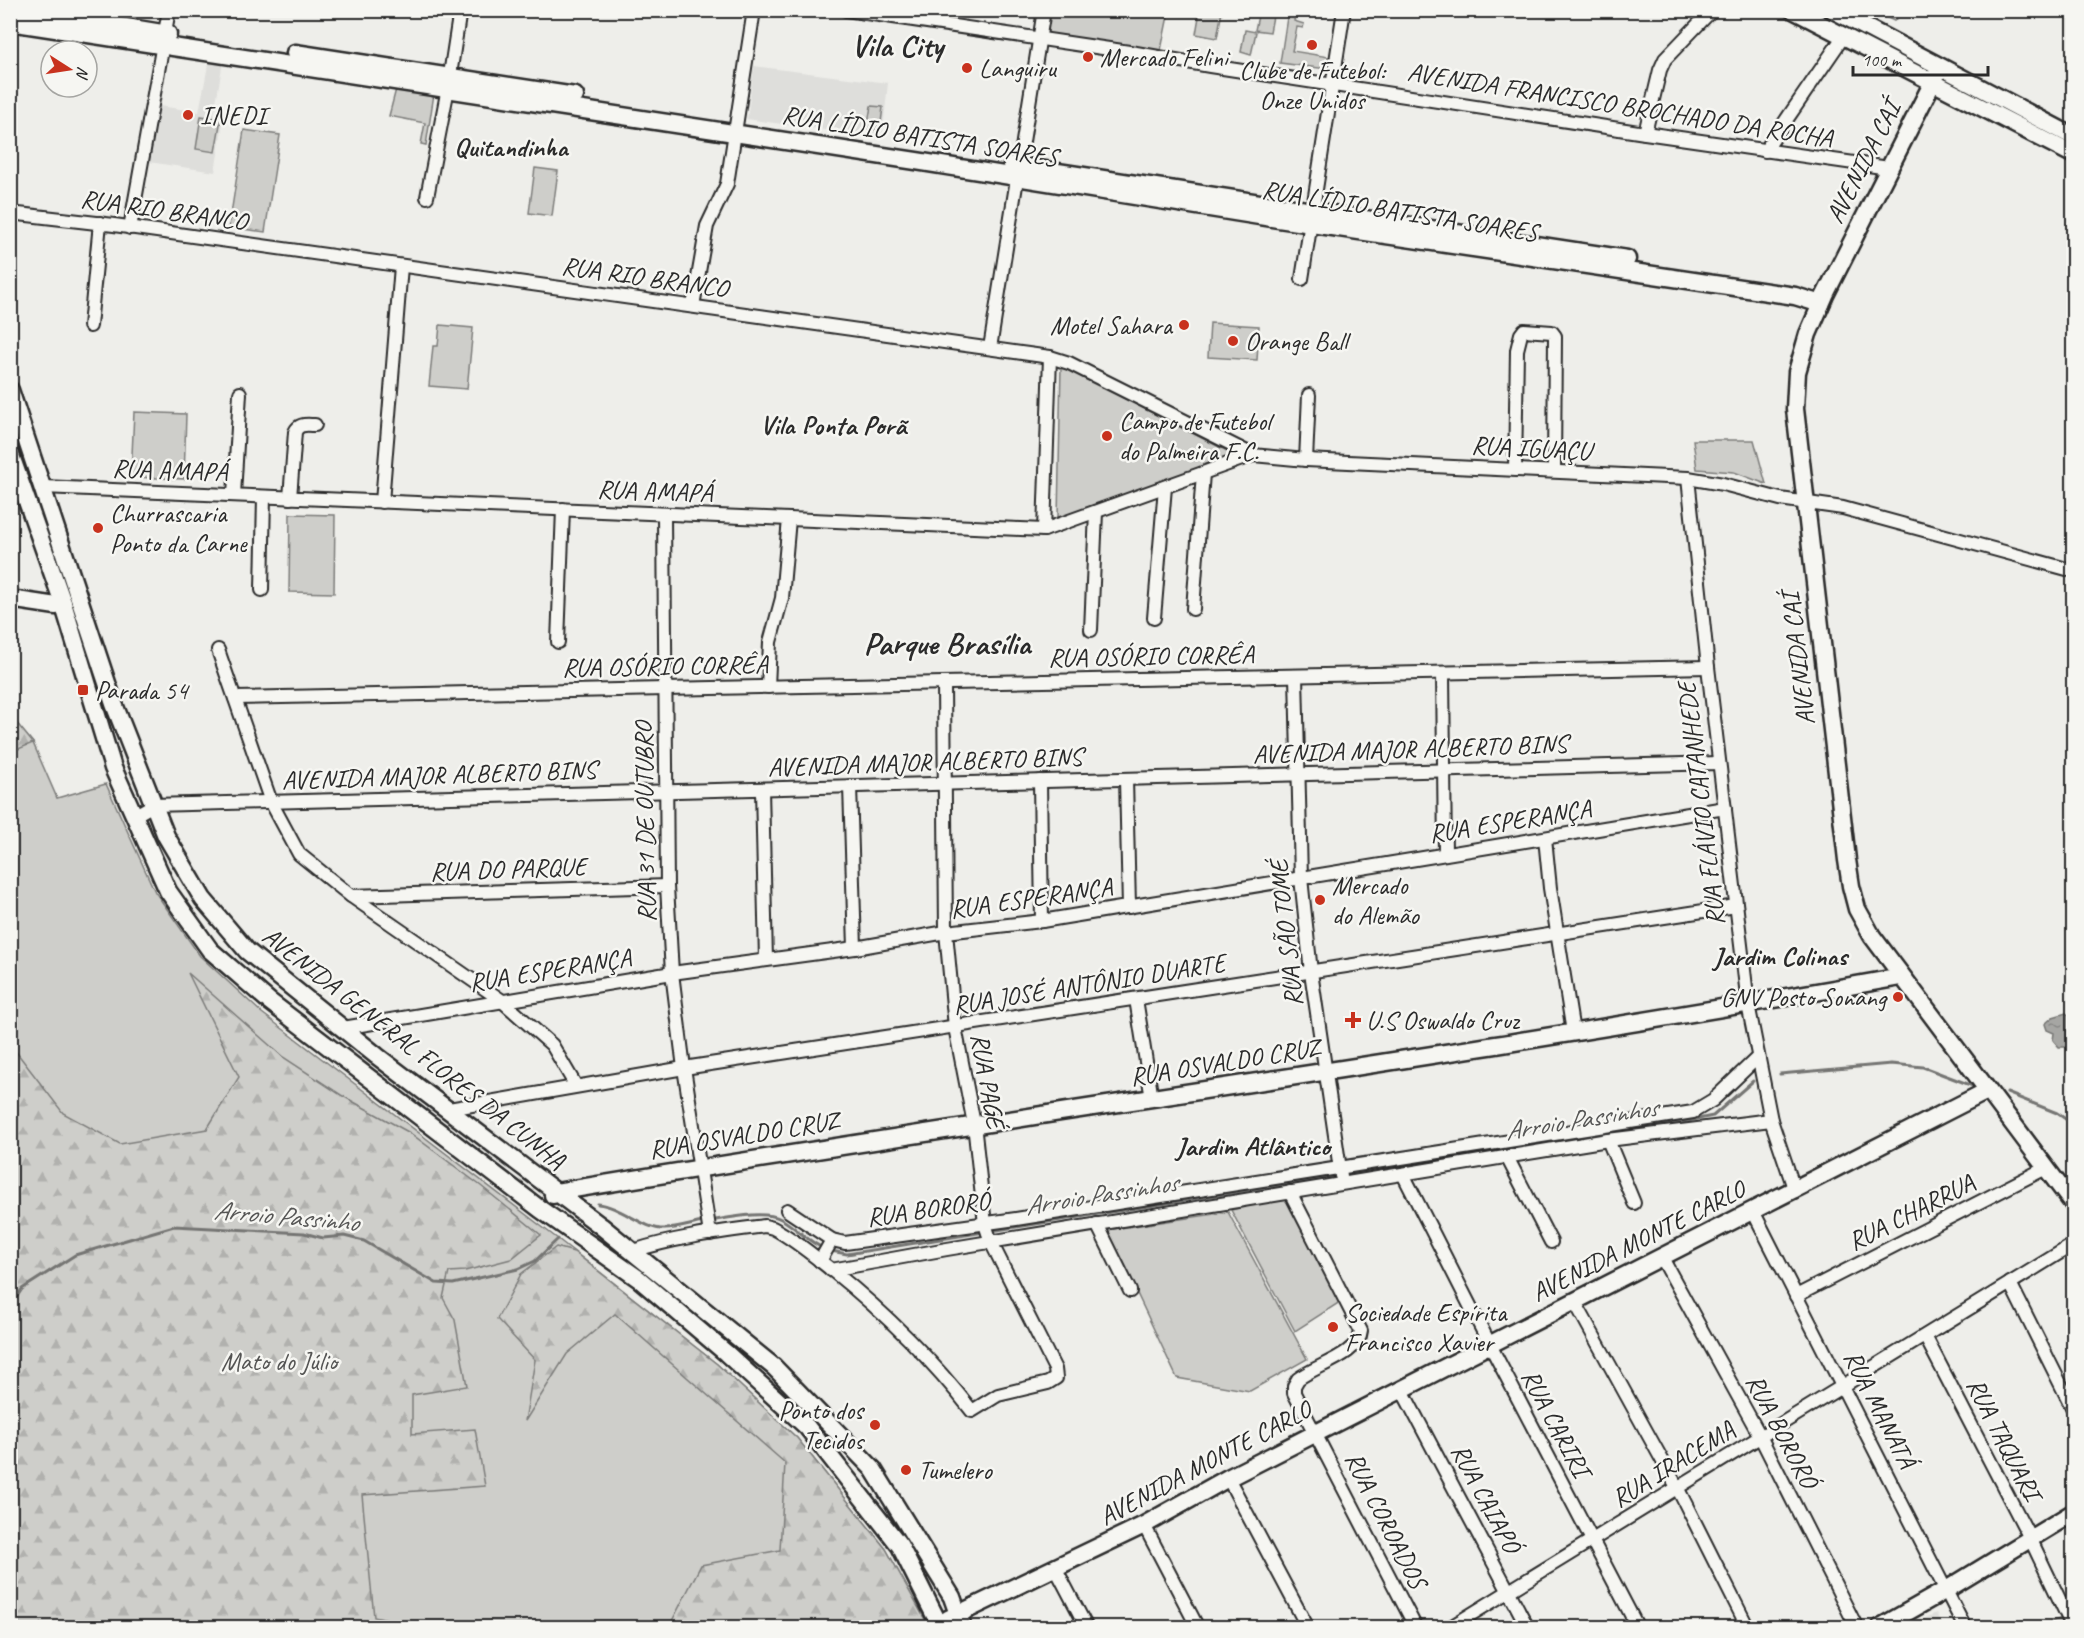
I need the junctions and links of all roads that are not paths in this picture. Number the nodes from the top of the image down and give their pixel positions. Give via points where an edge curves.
1 (169, 10) edge
2 (460, 10) edge
3 (754, 10) edge
4 (846, 10) edge
5 (1044, 10) edge
6 (1344, 10) edge
7 (1712, 10) edge
8 (1793, 10) edge
9 (1833, 10) edge
10 (852, 11) edge
11 (18, 16) edge
12 (1843, 37) junction
13 (165, 39) junction
14 (1039, 40) junction
15 (1936, 75) junction
16 (449, 83) junction
17 (1332, 84) junction
18 (736, 128) junction
19 (1645, 134) junction
20 (2073, 137) edge
21 (1765, 151) junction
22 (2073, 155) edge
23 (1889, 168) junction
24 (1018, 171) junction
25 (428, 197) dead end
26 (10, 213) edge
27 (1311, 217) junction
28 (100, 223) junction
29 (130, 228) junction
30 (401, 266) junction
31 (1302, 279) dead end
32 (1823, 299) junction
33 (693, 306) junction
34 (90, 326) dead end
35 (990, 348) junction
36 (1050, 357) junction
37 (10, 390) edge
38 (240, 393) dead end
39 (1309, 395) dead end
40 (315, 425) dead end
41 (10, 453) edge
42 (1253, 455) junction
43 (1306, 460) junction
44 (1515, 470) junction
45 (1554, 471) junction
46 (1203, 473) junction
47 (1688, 478) junction
48 (43, 487) junction
49 (1165, 487) junction
50 (234, 495) junction
51 (264, 497) junction
52 (290, 498) junction
53 (382, 502) junction
54 (1805, 502) junction
55 (563, 509) junction
56 (1096, 512) junction
57 (664, 514) junction
58 (789, 519) junction
59 (1044, 530) junction
60 (2073, 571) edge
61 (76, 586) junction
62 (262, 590) dead end
63 (10, 599) edge
64 (63, 603) junction
65 (1192, 609) dead end
66 (1154, 618) dead end
67 (1091, 630) dead end
68 (558, 642) dead end
69 (218, 650) dead end
70 (1708, 667) junction
71 (1443, 672) junction
72 (1296, 676) junction
73 (944, 683) junction
74 (768, 687) junction
75 (666, 689) junction
76 (235, 698) junction
77 (1719, 763) junction
78 (1444, 771) junction
79 (1299, 774) junction
80 (1126, 779) junction
81 (1040, 781) junction
82 (945, 784) junction
83 (850, 786) junction
84 (762, 789) junction
85 (666, 791) junction
86 (271, 801) junction
87 (153, 805) junction
88 (1725, 808) junction
89 (134, 816) junction
90 (1545, 838) junction
91 (1445, 854) junction
92 (1301, 878) junction
93 (667, 886) junction
94 (351, 896) junction
95 (1736, 906) junction
96 (1129, 907) junction
97 (1041, 921) junction
98 (946, 932) junction
99 (1557, 934) junction
100 (855, 948) junction
101 (766, 960) junction
102 (1311, 972) junction
103 (672, 973) junction
104 (1901, 977) junction
105 (1136, 999) junction
106 (501, 1000) junction
107 (1748, 1004) junction
108 (955, 1027) junction
109 (343, 1028) junction
110 (1573, 1032) junction
111 (1758, 1057) junction
112 (684, 1068) junction
113 (1325, 1072) junction
114 (576, 1086) junction
115 (1987, 1091) junction
116 (1152, 1099) junction
117 (449, 1109) junction
118 (1771, 1120) junction
119 (974, 1124) junction
120 (1608, 1140) junction
121 (1507, 1157) junction
122 (701, 1167) junction
123 (2046, 1168) junction
124 (1403, 1174) junction
125 (1341, 1176) junction
126 (1794, 1191) junction
127 (556, 1192) junction
128 (1290, 1192) junction
129 (1634, 1203) dead end
130 (2073, 1205) edge
131 (540, 1209) junction
132 (787, 1210) dead end
133 (1754, 1211) junction
134 (1097, 1224) junction
135 (985, 1225) junction
136 (709, 1230) junction
137 (990, 1241) junction
138 (1551, 1242) dead end
139 (2073, 1244) edge
140 (633, 1251) junction
141 (826, 1251) junction
142 (1662, 1258) junction
143 (831, 1270) junction
144 (639, 1279) junction
145 (2010, 1283) junction
146 (1130, 1291) dead end
147 (1796, 1296) junction
148 (1575, 1302) junction
149 (1925, 1336) junction
150 (1490, 1345) junction
151 (1843, 1384) junction
152 (1402, 1390) junction
153 (2073, 1411) edge
154 (1316, 1433) junction
155 (1760, 1436) junction
156 (1228, 1478) junction
157 (1677, 1488) junction
158 (2073, 1512) edge
159 (1144, 1525) junction
160 (2030, 1538) junction
161 (1592, 1540) junction
162 (1056, 1569) junction
163 (1946, 1590) junction
164 (1510, 1591) junction
165 (960, 1621) edge
166 (940, 1625) edge
167 (1087, 1628) edge
168 (1198, 1628) edge
169 (1308, 1628) edge
170 (1416, 1628) edge
171 (1449, 1628) edge
172 (1528, 1628) edge
173 (1638, 1628) edge
174 (1748, 1628) edge
175 (1857, 1628) edge
176 (1879, 1628) edge
177 (1965, 1628) edge
178 (2073, 1628) edge

1 - 13 street
2 - 16 street
3 - 18 street
4 - 10 street, AVENIDA FRANCISCO BROCHADO DA ROCHA
5 - 14 street
6 - 17 street
7 - 19 street via 1665,59
8 - 12 main road
9 - 15 main road
10 - 14 street, AVENIDA FRANCISCO BROCHADO DA ROCHA
11 - 13 main road, RUA LÍDIO BATISTA SOARES
12 - 15 main road
12 - 21 street
13 - 16 main road, RUA LÍDIO BATISTA SOARES
13 - 29 street
14 - 17 street, AVENIDA FRANCISCO BROCHADO DA ROCHA
14 - 24 street
15 - 20 main road
15 - 22 main road
15 - 23 main road, AVENIDA CAÍ
16 - 18 main road, RUA LÍDIO BATISTA SOARES
16 - 25 street
17 - 19 street, AVENIDA FRANCISCO BROCHADO DA ROCHA
17 - 27 street
18 - 24 main road, RUA LÍDIO BATISTA SOARES
18 - 33 street via 728,184 707,226
19 - 21 street, AVENIDA FRANCISCO BROCHADO DA ROCHA
21 - 23 street, AVENIDA FRANCISCO BROCHADO DA ROCHA
23 - 32 main road, AVENIDA CAÍ
24 - 27 main road, RUA LÍDIO BATISTA SOARES
24 - 35 street
26 - 28 street, RUA RIO BRANCO
27 - 31 street
27 - 32 main road, RUA LÍDIO BATISTA SOARES via 1754,284 1797,286
28 - 29 street, RUA RIO BRANCO
28 - 34 street
29 - 30 street, RUA RIO BRANCO
30 - 33 street, RUA RIO BRANCO
30 - 53 street
32 - 54 main road, AVENIDA CAÍ via 1801,353 1795,392
33 - 35 street, RUA RIO BRANCO
35 - 36 street, RUA RIO BRANCO
36 - 42 street, RUA RIO BRANCO
36 - 59 street
37 - 48 main road, AVENIDA GENERAL FLORES DA CUNHA
38 - 50 street
39 - 43 street
40 - 52 street via 301,425 295,432
41 - 64 main road, AVENIDA GENERAL FLORES DA CUNHA
42 - 43 street, RUA IGUAÇU
42 - 46 street, RUA AMAPÁ
43 - 44 street, RUA IGUAÇU
44 - 45 street, RUA IGUAÇU
44 - 45 street via 1517,350 1524,330 1554,333
45 - 47 street, RUA IGUAÇU
46 - 49 street, RUA AMAPÁ
46 - 65 street
47 - 54 street, RUA IGUAÇU
47 - 70 street, RUA FLÁVIO CATANHEDE
48 - 50 street, RUA AMAPÁ
48 - 61 main road, AVENIDA GENERAL FLORES DA CUNHA
49 - 56 street, RUA AMAPÁ
49 - 66 street
50 - 51 street, RUA AMAPÁ
51 - 52 street, RUA AMAPÁ
51 - 62 street
52 - 53 street, RUA AMAPÁ
53 - 55 street, RUA AMAPÁ
54 - 60 street, RUA IGUAÇU via 1843,508
54 - 104 main road, AVENIDA CAÍ via 1851,886 1857,909
55 - 57 street, RUA AMAPÁ
55 - 68 street
56 - 59 street, RUA AMAPÁ
56 - 67 street
57 - 58 street, RUA AMAPÁ
57 - 75 street, RUA 31 DE OUTUBRO
58 - 59 street, RUA AMAPÁ
58 - 74 street via 782,598 770,642
61 - 64 main road
61 - 87 main road, AVENIDA GENERAL FLORES DA CUNHA via 114,704
63 - 64 main road via 56,606
64 - 89 main road, AVENIDA GENERAL FLORES DA CUNHA via 113,768
69 - 76 street
70 - 71 street, RUA OSÓRIO CORRÊA
70 - 77 street, RUA FLÁVIO CATANHEDE
71 - 72 street, RUA OSÓRIO CORRÊA
71 - 78 street
72 - 73 street, RUA OSÓRIO CORRÊA
72 - 79 street, RUA SÃO TOMÉ
73 - 74 street, RUA OSÓRIO CORRÊA
73 - 82 street, RUA PAGÉ
74 - 75 street, RUA OSÓRIO CORRÊA
75 - 76 street, RUA OSÓRIO CORRÊA
75 - 85 street, RUA 31 DE OUTUBRO
76 - 86 street
77 - 78 street, AVENIDA MAJOR ALBERTO BINS
77 - 88 street, RUA FLÁVIO CATANHEDE
78 - 79 street, AVENIDA MAJOR ALBERTO BINS
78 - 91 street
79 - 80 street, AVENIDA MAJOR ALBERTO BINS
79 - 92 street, RUA SÃO TOMÉ
80 - 81 street, AVENIDA MAJOR ALBERTO BINS
80 - 96 street
81 - 82 street, AVENIDA MAJOR ALBERTO BINS
81 - 97 street
82 - 83 street, AVENIDA MAJOR ALBERTO BINS
82 - 98 street, RUA PAGÉ
83 - 84 street, AVENIDA MAJOR ALBERTO BINS
83 - 100 street
84 - 85 street, AVENIDA MAJOR ALBERTO BINS
84 - 101 street
85 - 86 street, AVENIDA MAJOR ALBERTO BINS
85 - 93 street, RUA 31 DE OUTUBRO
86 - 87 street, AVENIDA MAJOR ALBERTO BINS
86 - 94 street via 299,854
87 - 89 street, AVENIDA MAJOR ALBERTO BINS
87 - 109 main road, AVENIDA GENERAL FLORES DA CUNHA via 166,836 203,899 247,951
88 - 90 street, RUA ESPERANÇA
88 - 95 street, RUA FLÁVIO CATANHEDE
89 - 131 main road, AVENIDA GENERAL FLORES DA CUNHA via 168,891 210,950 269,1001
90 - 91 street, RUA ESPERANÇA
90 - 99 street
91 - 92 street, RUA ESPERANÇA
92 - 96 street, RUA ESPERANÇA
92 - 102 street, RUA SÃO TOMÉ
93 - 94 street, RUA DO PARQUE
93 - 103 street, RUA 31 DE OUTUBRO
94 - 106 street
95 - 99 street, RUA JOSÉ ANTÔNIO DUARTE
95 - 107 street, RUA FLÁVIO CATANHEDE
96 - 97 street, RUA ESPERANÇA
97 - 98 street, RUA ESPERANÇA
98 - 100 street, RUA ESPERANÇA
98 - 108 street, RUA PAGÉ
99 - 102 street, RUA JOSÉ ANTÔNIO DUARTE
99 - 110 street
100 - 101 street, RUA ESPERANÇA
101 - 103 street, RUA ESPERANÇA
102 - 105 street, RUA JOSÉ ANTÔNIO DUARTE
102 - 113 street, RUA SÃO TOMÉ
103 - 106 street, RUA ESPERANÇA
103 - 112 street, RUA 31 DE OUTUBRO
104 - 107 main road, RUA OSVALDO CRUZ
104 - 115 main road, AVENIDA CAÍ
105 - 108 street, RUA JOSÉ ANTÔNIO DUARTE
105 - 116 street
106 - 109 street, RUA ESPERANÇA
106 - 114 street via 552,1045
107 - 110 main road, RUA OSVALDO CRUZ
107 - 111 street, RUA FLÁVIO CATANHEDE
108 - 112 street, RUA JOSÉ ANTÔNIO DUARTE
108 - 119 street, RUA PAGÉ
109 - 117 main road, AVENIDA GENERAL FLORES DA CUNHA
110 - 113 main road, RUA OSVALDO CRUZ
111 - 118 street, RUA FLÁVIO CATANHEDE
111 - 125 street, RUA BORORÓ via 1713,1100 1693,1112
112 - 114 street, RUA JOSÉ ANTÔNIO DUARTE
112 - 122 street, RUA 31 DE OUTUBRO
113 - 116 main road, RUA OSVALDO CRUZ
113 - 125 street, RUA SÃO TOMÉ
114 - 117 street, RUA JOSÉ ANTÔNIO DUARTE
115 - 123 main road, AVENIDA CAÍ
115 - 126 main road, AVENIDA MONTE CARLO
116 - 119 main road, RUA OSVALDO CRUZ
117 - 127 main road, AVENIDA GENERAL FLORES DA CUNHA
118 - 120 street
118 - 126 street, RUA FLÁVIO CATANHEDE
119 - 122 main road, RUA OSVALDO CRUZ
119 - 135 street, RUA PAGÉ
120 - 121 street
120 - 129 street
121 - 124 street
121 - 138 street
122 - 127 main road, RUA OSVALDO CRUZ
122 - 136 street, RUA 31 DE OUTUBRO
123 - 130 main road, AVENIDA CAÍ
123 - 147 street, RUA CHARRUA
124 - 125 street
124 - 150 street, RUA CARIRI
125 - 128 street
125 - 135 street, RUA BORORÓ
126 - 133 main road, AVENIDA MONTE CARLO
127 - 131 main road
127 - 140 main road, AVENIDA GENERAL FLORES DA CUNHA
128 - 134 street
128 - 154 street, RUA COROADOS via 1361,1331 1360,1339 1351,1349 1305,1374 1294,1386 1297,1400
131 - 144 main road, AVENIDA GENERAL FLORES DA CUNHA
132 - 141 street, RUA BORORÓ
133 - 142 main road, AVENIDA MONTE CARLO
133 - 147 street, RUA MANATÁ
134 - 137 street
134 - 146 street
135 - 137 street, RUA PAGÉ
135 - 141 street, RUA BORORÓ via 845,1243
136 - 140 street
136 - 141 street via 765,1226
137 - 143 street
137 - 143 street, RUA PAGÉ via 1055,1369 1056,1378 998,1395 972,1410 898,1326
139 - 145 street, RUA IRACEMA
140 - 144 main road
140 - 165 main road, AVENIDA GENERAL FLORES DA CUNHA via 774,1367 873,1469 952,1597
141 - 143 street
142 - 148 main road, AVENIDA MONTE CARLO
142 - 155 street, RUA BORORÓ
144 - 166 main road, AVENIDA GENERAL FLORES DA CUNHA via 807,1427 900,1546
145 - 149 street, RUA IRACEMA
145 - 153 street
147 - 151 street, RUA MANATÁ
148 - 150 main road, AVENIDA MONTE CARLO
148 - 157 street
149 - 151 street, RUA IRACEMA
149 - 160 street, RUA TAQUARI
150 - 152 main road, AVENIDA MONTE CARLO
150 - 161 street, RUA CARIRI
151 - 155 street, RUA IRACEMA
151 - 163 street, RUA MANATÁ
152 - 154 main road, AVENIDA MONTE CARLO
152 - 164 street, RUA CAIAPÓ
154 - 156 main road, AVENIDA MONTE CARLO
154 - 170 street, RUA COROADOS
155 - 157 street, RUA IRACEMA
155 - 175 street, RUA BORORÓ
156 - 159 main road, AVENIDA MONTE CARLO
156 - 169 street
157 - 161 street, RUA IRACEMA
157 - 174 street
158 - 160 main road
159 - 162 main road, AVENIDA MONTE CARLO
159 - 168 street
160 - 163 main road
160 - 178 street, RUA TAQUARI
161 - 164 street, RUA IRACEMA
161 - 173 street, RUA CARIRI
162 - 165 main road, AVENIDA MONTE CARLO
162 - 167 street
163 - 176 main road
163 - 177 street, RUA MANATÁ
164 - 171 street, RUA IRACEMA
164 - 172 street, RUA CAIAPÓ
165 - 166 main road, AVENIDA MONTE CARLO

